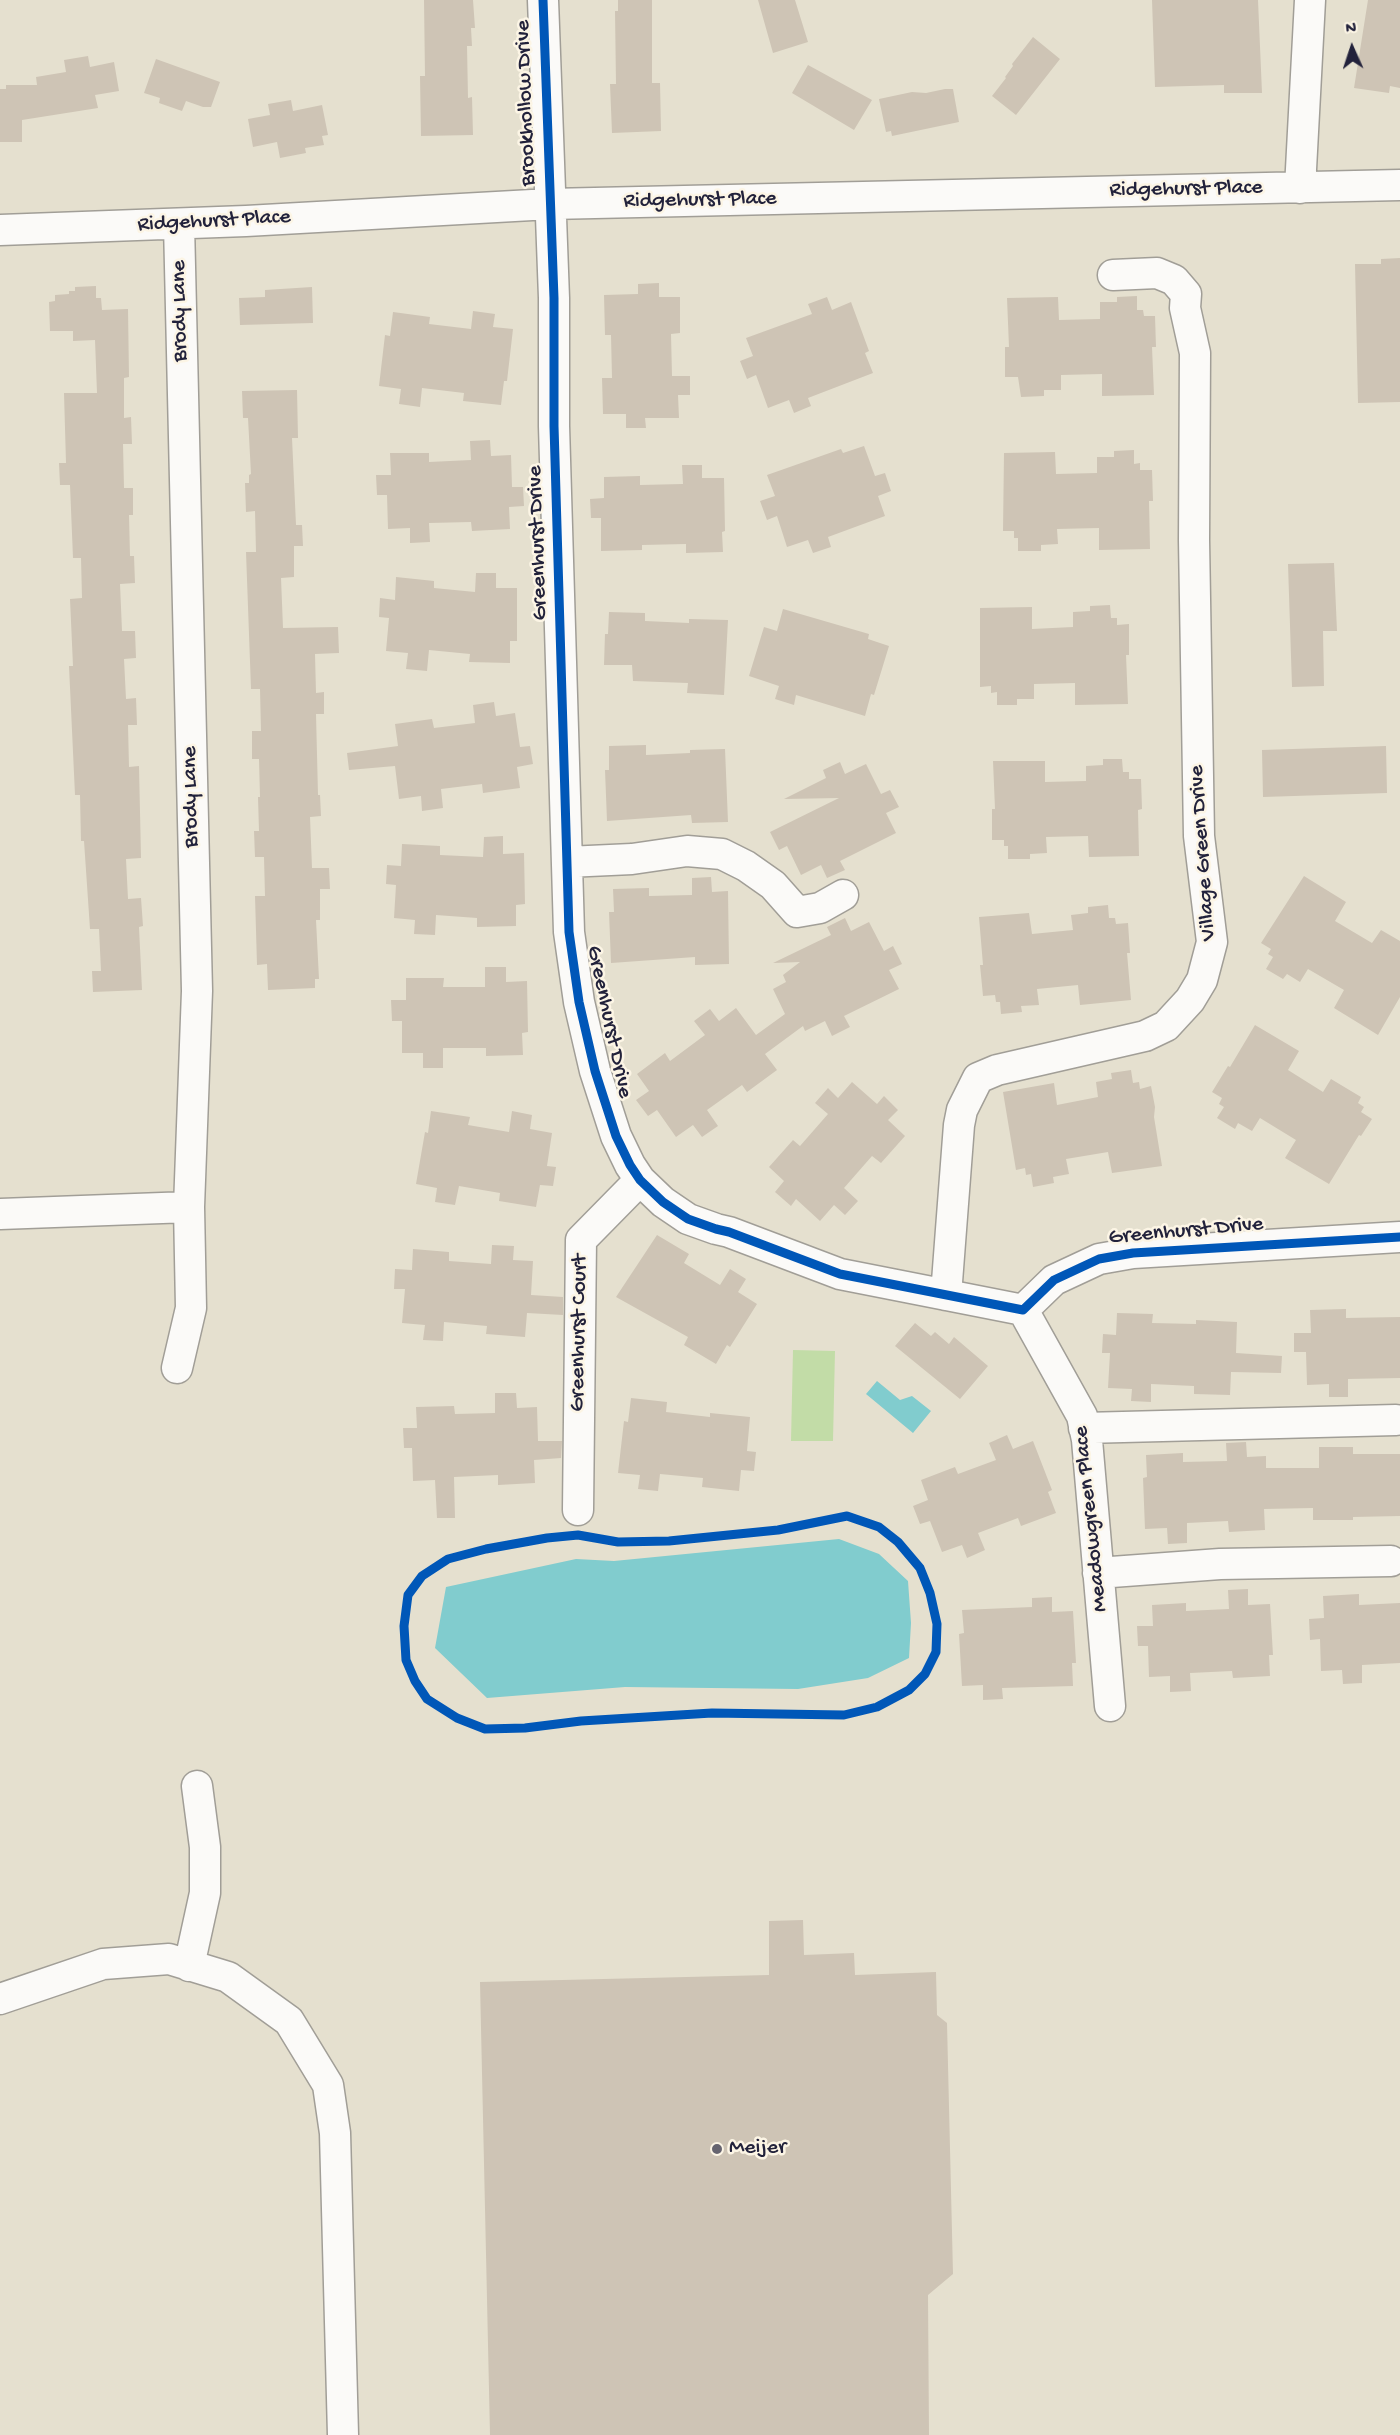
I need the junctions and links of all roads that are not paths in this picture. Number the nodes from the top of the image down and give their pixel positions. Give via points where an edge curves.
1 (543, 0) edge
2 (1310, 0) edge
3 (1400, 185) edge
4 (1300, 188) junction
5 (550, 204) junction
6 (179, 224) junction
7 (0, 230) edge
8 (1113, 275) dead end
9 (567, 862) junction
10 (843, 895) dead end
11 (640, 1180) junction
12 (189, 1207) junction
13 (0, 1214) edge
14 (1400, 1237) edge
15 (946, 1295) junction
16 (1023, 1310) junction
17 (177, 1368) dead end
18 (1396, 1420) dead end
19 (1084, 1428) junction
20 (578, 1510) dead end
21 (1391, 1561) dead end
22 (1098, 1573) junction
23 (1110, 1706) dead end
24 (197, 1786) dead end
25 (189, 1965) junction
26 (0, 1999) edge
27 (343, 2435) edge

1 - 5 street, Brookhollow Drive
2 - 4 street
3 - 4 street, Ridgehurst Place
4 - 5 street, Ridgehurst Place
5 - 6 street, Ridgehurst Place
5 - 9 street, Greenhurst Drive
6 - 7 street, Ridgehurst Place
6 - 12 street, Brody Lane via 197,991
8 - 15 street, Village Green Drive via 1156,273 1174,280 1186,294 1185,308 1195,353 1199,836 1212,942 1196,990 1166,1026 1144,1036 997,1070 978,1078 959,1125
9 - 10 street via 687,851 722,854 773,885 797,912 819,908
9 - 11 street, Greenhurst Drive via 570,940 579,1002 616,1136
11 - 15 street, Greenhurst Drive via 688,1219 840,1274
11 - 20 street, Greenhurst Court via 581,1240
12 - 13 street
12 - 17 street, Brody Lane via 191,1308
14 - 16 street, Greenhurst Drive via 1133,1253 1099,1259 1054,1280
15 - 16 street, Greenhurst Drive
16 - 19 street, Meadowgreen Place via 1082,1416
18 - 19 street
19 - 22 street, Meadowgreen Place
21 - 22 street via 1220,1564
22 - 23 street, Meadowgreen Place
24 - 25 street via 205,1847 204,1893
25 - 26 street via 168,1959 103,1964
25 - 27 street via 228,1977 289,2021 328,2085 335,2133

